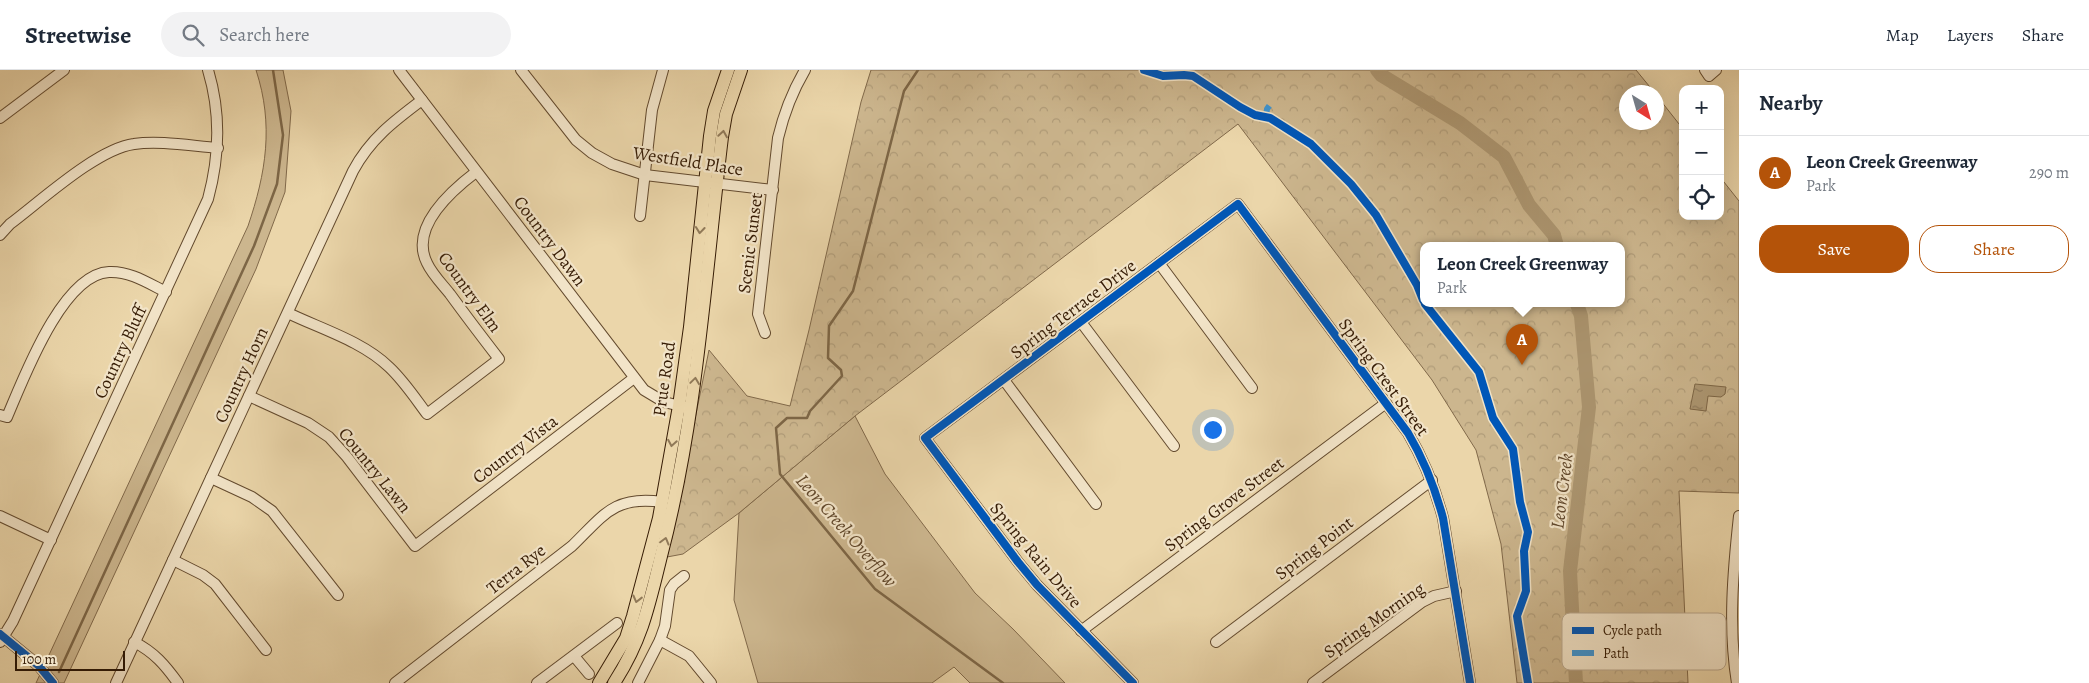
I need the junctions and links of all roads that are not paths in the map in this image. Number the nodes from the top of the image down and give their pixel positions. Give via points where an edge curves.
1 (64, 70) edge
2 (208, 70) edge
3 (399, 70) edge
4 (521, 70) edge
5 (663, 70) edge
6 (728, 70) edge
7 (741, 70) edge
8 (805, 70) edge
9 (422, 100) junction
10 (0, 118) edge
11 (218, 148) junction
12 (476, 172) junction
13 (645, 174) junction
14 (711, 182) junction
15 (772, 190) junction
16 (1238, 204) joint
17 (640, 216) dead end
18 (0, 235) edge
19 (1159, 263) junction
20 (166, 292) junction
21 (288, 313) junction
22 (1081, 322) junction
23 (765, 334) dead end
24 (634, 378) junction
25 (1004, 380) junction
26 (1252, 388) dead end
27 (249, 396) junction
28 (1386, 403) junction
29 (685, 407) junction
30 (0, 415) edge
31 (925, 438) joint
32 (1174, 446) dead end
33 (211, 478) junction
34 (1432, 480) junction
35 (662, 502) junction
36 (1096, 504) dead end
37 (0, 516) edge
38 (1739, 516) edge
39 (51, 540) junction
40 (415, 546) joint
41 (173, 560) junction
42 (684, 576) dead end
43 (1456, 591) junction
44 (338, 595) dead end
45 (617, 624) dead end
46 (1081, 631) junction
47 (1, 637) edge
48 (660, 640) junction
49 (134, 642) junction
50 (1216, 642) dead end
51 (266, 650) dead end
52 (574, 656) junction
53 (589, 674) dead end
54 (53, 683) edge
55 (116, 683) edge
56 (178, 683) edge
57 (395, 683) edge
58 (537, 683) edge
59 (599, 683) edge
60 (614, 683) edge
61 (638, 683) edge
62 (711, 683) edge
63 (1132, 683) edge
64 (1314, 683) edge
65 (1470, 683) edge
66 (1737, 683) edge

1 - 10 street
2 - 11 street, Country Bluff via 217,114
3 - 9 street, Country Dawn
4 - 13 street, Westfield Place via 576,140 592,154
5 - 13 street via 652,110
6 - 14 main road, Prue Road via 714,111
14 -> 7 main road, Prue Road via 726,114
8 - 15 street, Scenic Sunset via 784,114
9 - 12 street, Country Dawn
9 - 21 street, Country Horn via 386,127 361,157
11 - 18 street via 144,143 119,147 100,156
11 - 20 street, Country Bluff via 208,199
12 - 21 street, Country Elm via 458,186 437,210 424,233 423,250 430,269 499,359 428,414 406,385 379,358
12 - 24 street, Country Dawn
13 - 14 street, Westfield Place
13 - 17 street
14 - 15 street, Westfield Place
14 - 29 main road, Prue Road via 702,328
15 - 23 street, Scenic Sunset via 758,314
16 - 19 street, Spring Terrace Drive
16 - 28 street, Spring Crest Street
19 - 22 street, Spring Terrace Drive
19 - 26 street
20 - 30 street via 133,275 119,272 95,275 77,289 52,320 7,417
20 - 39 street, Country Bluff
21 - 27 street, Country Horn
22 - 25 street, Spring Terrace Drive
22 - 32 street
24 - 29 street, Country Dawn via 651,396
24 - 40 street, Country Vista
25 - 31 street, Spring Terrace Drive
25 - 36 street
27 - 33 street, Country Horn
27 - 40 street, Country Lawn via 308,423 329,437
28 - 34 street, Spring Crest Street via 1417,448
28 - 46 street, Spring Grove Street
29 -> 35 main road, Prue Road
60 -> 29 main road, Prue Road via 637,642 645,620 670,520
31 - 46 street, Spring Rain Drive via 1018,562
33 - 41 street, Country Horn
33 - 44 street via 252,497 272,511
34 - 43 street, Spring Crest Street via 1443,518
34 - 50 street, Spring Point
35 - 57 street, Terra Rye via 644,499 612,509 572,546
35 -> 59 main road, Prue Road via 626,638
37 - 39 street
38 - 66 street via 1732,590
39 - 47 street, Country Bluff via 13,621
41 - 49 street, Country Horn
41 - 51 street via 215,584
42 - 48 street via 670,590
43 - 64 street, Spring Morning via 1422,602
43 - 65 street, Spring Crest Street
45 - 52 street
46 - 63 street, Spring Rain Drive
47 - 54 street via 38,666
48 - 61 street
48 - 62 street via 689,656
49 - 55 street, Country Horn
49 - 56 street via 158,657
52 - 53 street
52 - 58 street

